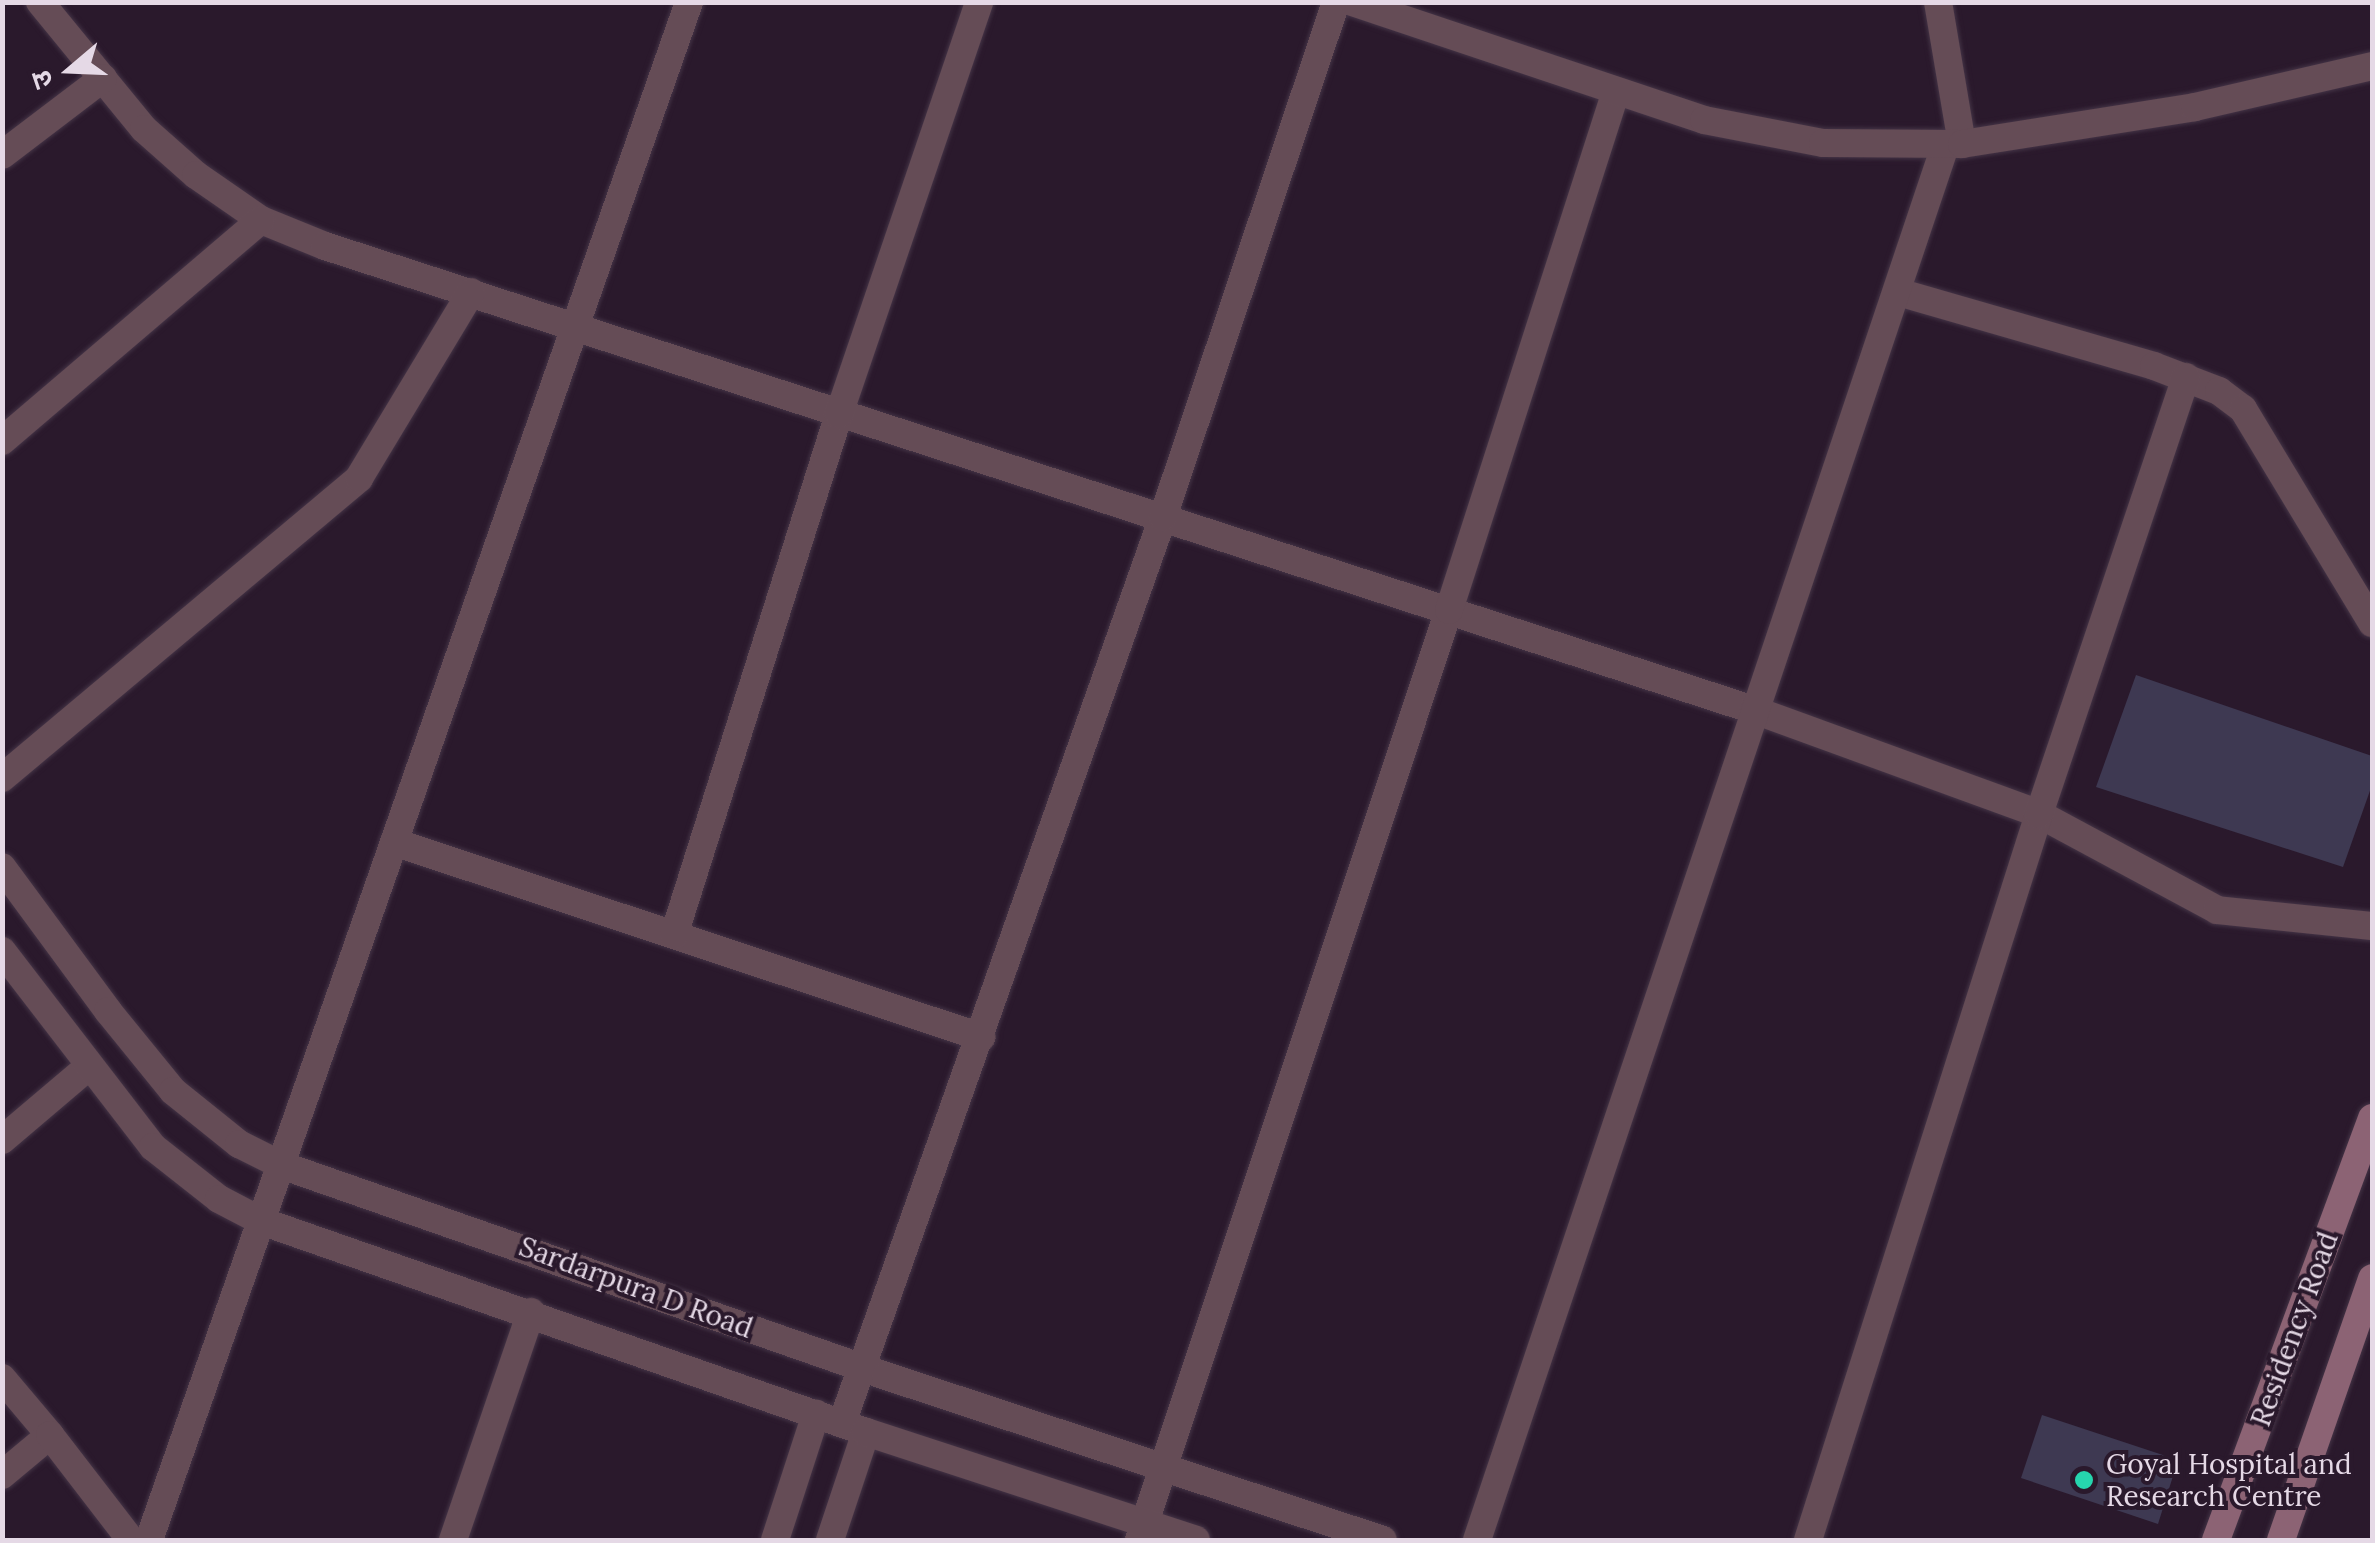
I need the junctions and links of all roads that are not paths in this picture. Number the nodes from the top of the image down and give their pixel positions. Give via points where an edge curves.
1 (40, 2) edge
2 (689, 2) edge
3 (979, 2) edge
4 (1336, 2) edge
5 (1352, 2) edge
6 (1938, 2) edge
7 (2372, 66) edge
8 (103, 78) junction
9 (1616, 91) junction
10 (1954, 145) junction
11 (2, 155) edge
12 (261, 220) junction
13 (471, 292) junction
14 (1898, 292) junction
15 (574, 330) junction
16 (2186, 377) junction
17 (839, 414) junction
18 (2, 441) edge
19 (1163, 516) junction
20 (1449, 610) junction
21 (2372, 623) edge
22 (1754, 710) junction
23 (2, 778) edge
24 (2039, 814) junction
25 (394, 842) junction
26 (2, 866) edge
27 (2372, 926) edge
28 (674, 935) junction
29 (2, 951) edge
30 (981, 1036) junction
31 (88, 1067) junction
32 (2372, 1118) edge
33 (2, 1140) edge
34 (282, 1165) junction
35 (261, 1221) junction
36 (2372, 1278) edge
37 (531, 1312) junction
38 (862, 1367) junction
39 (2, 1378) edge
40 (841, 1423) junction
41 (50, 1435) junction
42 (1165, 1468) junction
43 (2, 1475) edge
44 (1142, 1532) edge
45 (131, 1540) edge
46 (149, 1540) edge
47 (453, 1540) edge
48 (776, 1540) edge
49 (830, 1540) edge
50 (1196, 1540) edge
51 (1383, 1540) edge
52 (1477, 1540) edge
53 (1808, 1540) edge
54 (2216, 1540) edge
55 (2281, 1540) edge

1 - 8 street
2 - 15 street
3 - 17 street
4 - 19 street
5 - 9 street
6 - 10 street
7 - 10 street via 2195,107
8 - 11 street
8 - 12 street via 144,129
9 - 10 street via 1704,120 1823,143
9 - 20 street
10 - 14 street
12 - 13 street
12 - 18 street
13 - 15 street
13 - 23 street via 359,478
14 - 16 street
14 - 22 street
15 - 17 street
15 - 25 street
16 - 21 street via 2244,410
16 - 24 street
17 - 19 street
17 - 28 street
19 - 20 street
19 - 30 street
20 - 22 street
20 - 42 street
22 - 24 street
22 - 52 street
24 - 27 street via 2217,910
24 - 53 street
25 - 28 street
25 - 34 street
26 - 34 street, Sardarpura D Road via 173,1091 239,1144
28 - 30 street
29 - 31 street
30 - 38 street
31 - 33 street
31 - 35 street via 153,1147 219,1200
32 - 54 main road, Residency Road
34 - 35 street
34 - 38 street, Sardarpura D Road
35 - 37 street
35 - 46 street
36 - 55 main road, Residency Road
37 - 40 street
37 - 47 street
38 - 40 street
38 - 42 street, Sardarpura D Road
39 - 41 street
40 - 44 street
40 - 48 street
40 - 49 street
41 - 43 street
41 - 45 street
42 - 44 street
42 - 51 street, Sardarpura D Road
44 - 50 street

